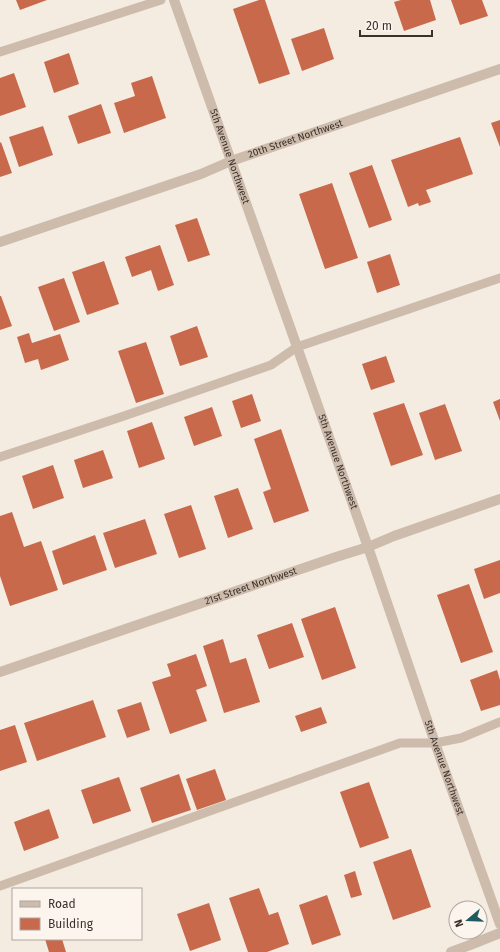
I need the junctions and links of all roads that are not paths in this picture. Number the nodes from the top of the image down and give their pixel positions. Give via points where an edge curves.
1 (162, 0) edge
2 (174, 0) edge
3 (0, 52) edge
4 (500, 69) edge
5 (230, 161) junction
6 (0, 242) edge
7 (500, 278) edge
8 (297, 347) junction
9 (0, 457) edge
10 (500, 499) edge
11 (368, 547) junction
12 (0, 672) edge
13 (500, 722) edge
14 (435, 742) junction
15 (0, 886) edge
16 (500, 924) edge
17 (500, 933) edge
18 (451, 952) edge

1 - 3 lane
2 - 5 street, 5th Avenue Northwest
4 - 5 street, 20th Street Northwest
5 - 6 street, 20th Street Northwest via 201,174
5 - 8 street, 5th Avenue Northwest
7 - 8 lane
8 - 9 lane via 272,365
8 - 11 street, 5th Avenue Northwest
10 - 11 street, 21st Street Northwest
11 - 12 street, 21st Street Northwest
11 - 14 street, 5th Avenue Northwest
13 - 14 lane via 461,738
14 - 15 lane via 400,744
14 - 16 street, 5th Avenue Northwest
17 - 18 street

